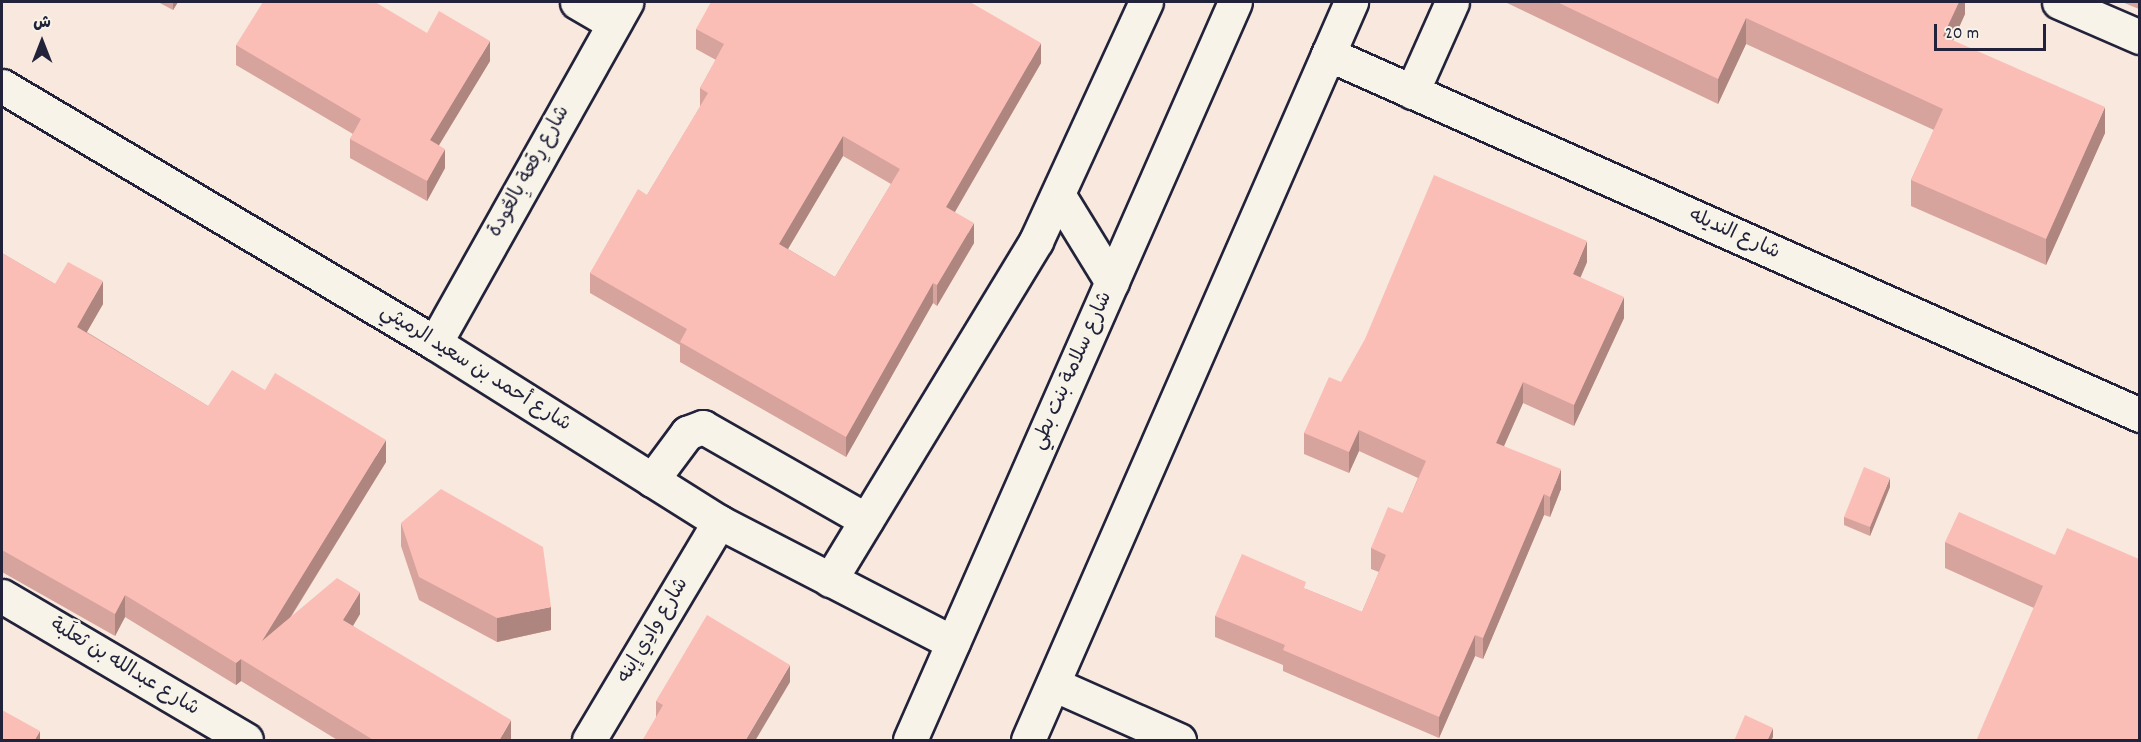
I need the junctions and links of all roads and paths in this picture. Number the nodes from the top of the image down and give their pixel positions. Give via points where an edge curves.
1 (577, 2) edge
2 (1146, 2) edge
3 (1235, 2) edge
4 (1351, 2) edge
5 (1452, 2) edge
6 (2059, 2) edge
7 (620, 12) edge
8 (2139, 37) edge
9 (1328, 54) junction
10 (2, 86) edge
11 (1412, 92) junction
12 (1059, 196) junction
13 (1112, 282) junction
14 (435, 343) junction
15 (2139, 415) edge
16 (652, 480) junction
17 (866, 520) junction
18 (718, 522) junction
19 (830, 580) junction
20 (2, 596) edge
21 (953, 643) junction
22 (1053, 684) junction
23 (246, 741) edge
24 (590, 741) edge
25 (910, 741) edge
26 (1028, 741) edge
27 (1179, 741) edge

1 - 7 street
2 - 12 street
3 - 13 street, شارع سلامة بنت بطي
4 - 9 street
5 - 11 street
6 - 8 street
7 - 14 street, شارع رِقعة بِالعُودة
9 - 11 street, شارع النديله
9 - 22 street
10 - 14 street, شارع أحمد بن سعيد الرميثي
11 - 15 street, شارع النديله
12 - 13 street
12 - 17 street via 1018,272
13 - 21 street, شارع سلامة بنت بطي
14 - 16 street, شارع أحمد بن سعيد الرميثي
16 - 17 street via 687,433 703,427
16 - 18 street, شارع أحمد بن سعيد الرميثي
17 - 19 street
18 - 19 street, شارع أحمد بن سعيد الرميثي
18 - 24 street, شارع وادِي إبنه
19 - 21 street, شارع أحمد بن سعيد الرميثي
20 - 23 street, شارع عبدالله بن ثعلَبة
21 - 25 street, شارع سلامة بنت بطي
22 - 26 street
22 - 27 street

